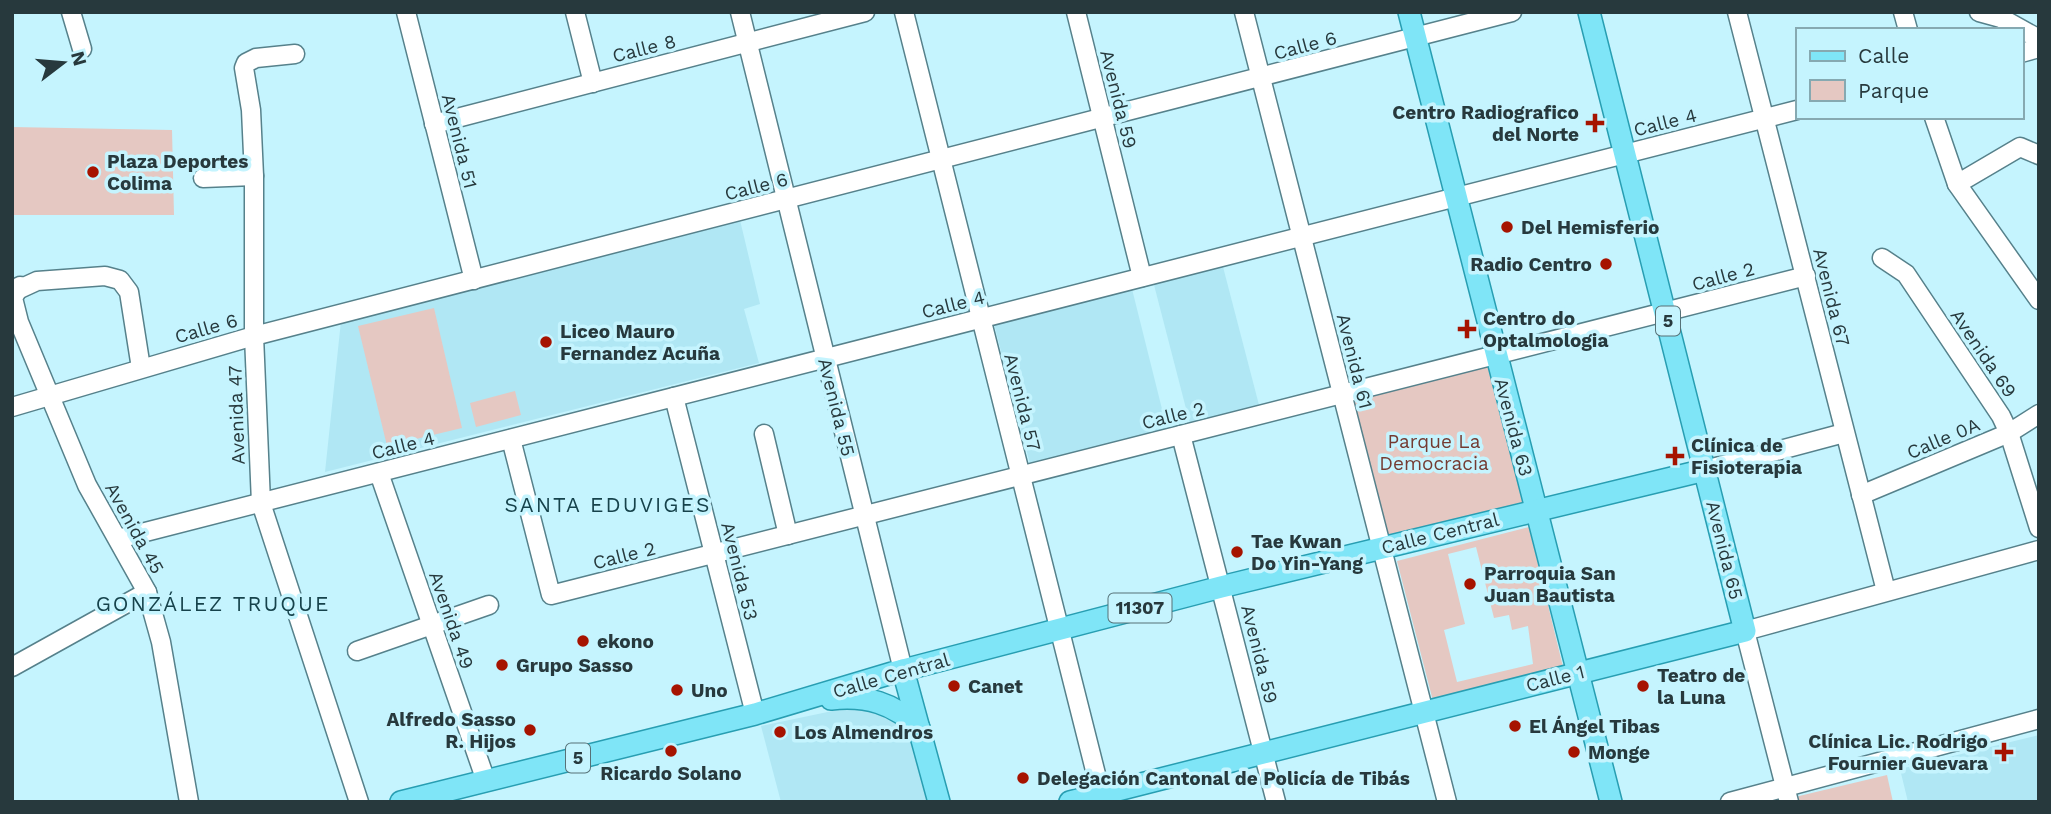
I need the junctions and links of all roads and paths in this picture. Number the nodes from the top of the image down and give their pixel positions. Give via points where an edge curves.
1 (71, 12) edge
2 (406, 12) edge
3 (575, 12) edge
4 (740, 12) edge
5 (866, 12) edge
6 (904, 12) edge
7 (1076, 12) edge
8 (1244, 12) edge
9 (1409, 12) edge
10 (1512, 12) edge
11 (1589, 12) edge
12 (1737, 12) edge
13 (1979, 12) edge
14 (2019, 28) edge
15 (2023, 30) edge
16 (1415, 38) junction
17 (2039, 39) edge
18 (747, 43) junction
19 (82, 49) dead end
20 (295, 54) dead end
21 (1261, 79) junction
22 (593, 83) junction
23 (1796, 110) edge
24 (1765, 118) junction
25 (1102, 119) junction
26 (1935, 119) edge
27 (434, 124) junction
28 (1626, 154) junction
29 (2038, 155) edge
30 (941, 161) junction
31 (254, 176) junction
32 (203, 178) dead end
33 (1957, 184) junction
34 (1455, 197) junction
35 (786, 200) junction
36 (1302, 237) junction
37 (1882, 258) dead end
38 (1806, 276) junction
39 (1142, 278) junction
40 (474, 280) junction
41 (16, 289) edge
42 (2039, 300) edge
43 (1665, 313) junction
44 (981, 319) junction
45 (16, 322) edge
46 (254, 336) junction
47 (1495, 355) junction
48 (825, 359) junction
49 (141, 368) junction
50 (1342, 394) junction
51 (50, 397) junction
52 (674, 397) junction
53 (12, 407) edge
54 (2039, 414) edge
55 (1844, 433) junction
56 (2010, 433) junction
57 (764, 435) dead end
58 (1181, 435) junction
59 (511, 439) junction
60 (1705, 470) junction
61 (379, 473) junction
62 (1020, 476) junction
63 (1861, 495) junction
64 (261, 503) junction
65 (1536, 509) junction
66 (864, 516) junction
67 (2039, 528) edge
68 (788, 535) junction
69 (118, 539) junction
70 (1382, 547) junction
71 (2039, 550) edge
72 (714, 554) junction
73 (1221, 587) junction
74 (1886, 591) junction
75 (147, 592) junction
76 (489, 605) dead end
77 (432, 626) junction
78 (1059, 629) junction
79 (1745, 631) junction
80 (357, 651) dead end
81 (12, 667) edge
82 (903, 670) junction
83 (1577, 672) junction
84 (794, 703) junction
85 (1424, 712) junction
86 (755, 714) junction
87 (2039, 719) edge
88 (919, 728) junction
89 (1264, 753) junction
90 (486, 781) junction
91 (1787, 794) edge
92 (1102, 798) edge
93 (189, 802) edge
94 (359, 802) edge
95 (401, 802) edge
96 (939, 802) edge
97 (1070, 802) edge
98 (1276, 802) edge
99 (1447, 802) edge
100 (1611, 802) edge
101 (1730, 802) edge

1 - 19 street
2 - 27 street, Avenida 51
3 - 22 street
4 - 18 street, Avenida 55
5 - 18 street, Calle 8
6 - 30 street, Avenida 57
7 - 25 street, Avenida 59
8 - 21 street, Avenida 61
9 - 16 main road, Avenida 63
10 - 16 street, Calle 6
11 - 28 main road, Avenida 65 / 5
12 - 24 street, Avenida 67
13 - 14 street
15 - 17 street
16 - 21 street, Calle 6
16 - 34 main road, Avenida 63
18 - 22 street, Calle 8
18 - 35 street, Avenida 55
20 - 31 street, Avenida 47 via 246,62
21 - 25 street, Calle 6
21 - 36 street, Avenida 61
22 - 27 street, Calle 8
23 - 24 street, Calle 4
24 - 28 street, Calle 4
24 - 38 street, Avenida 67
25 - 30 street, Calle 6
25 - 39 street, Avenida 59
26 - 33 street
27 - 40 street, Avenida 51
28 - 34 street, Calle 4
28 - 43 main road, Avenida 65 / 5
29 - 33 street via 2020,147
30 - 35 street, Calle 6
30 - 44 street, Avenida 57
31 - 32 street
31 - 46 street, Avenida 47
33 - 42 street
34 - 36 street, Calle 4
34 - 47 main road, Avenida 63
35 - 40 street, Calle 6
35 - 48 street, Avenida 55
36 - 39 street, Calle 4
36 - 50 street, Avenida 61
37 - 56 street, Avenida 69 via 1906,274
38 - 43 street, Calle 2
38 - 55 street, Avenida 67
39 - 44 street, Calle 4
40 - 46 street, Calle 6
41 - 45 street, Avenida 45
41 - 49 street via 37,281 105,276 120,280 128,292
43 - 47 street, Calle 2
43 - 60 main road, Avenida 65 / 5
44 - 48 street, Calle 4
44 - 62 street, Avenida 57
45 - 51 street, Avenida 45
46 - 49 street, Calle 6
46 - 64 street, Avenida 47
47 - 50 street, Calle 2
47 - 65 main road, Avenida 63
48 - 52 street, Calle 4
48 - 66 street, Avenida 55
49 - 51 street, Calle 6
50 - 58 street, Calle 2
50 - 70 street, Avenida 61
51 - 53 street, Calle 6
51 - 69 street, Avenida 45 via 87,485
52 - 59 street, Calle 4
52 - 72 street, Avenida 53
54 - 56 street, Calle 0A
55 - 60 street, Calle Central
55 - 63 street, Avenida 67
56 - 63 street, Calle 0A
56 - 67 street, Avenida 69
57 - 68 street
58 - 62 street, Calle 2
58 - 73 street, Avenida 59
59 - 61 street, Calle 4
59 - 72 street, Calle 2 via 551,596
60 - 65 main road, Calle Central
60 - 79 main road, Avenida 65 / 5
61 - 64 street, Calle 4
61 - 77 street, Avenida 49
62 - 66 street, Calle 2
62 - 78 street, Avenida 57
63 - 74 street, Avenida 67
64 - 69 street, Calle 4
64 - 94 street, Avenida 47
65 - 70 main road, Calle Central / 11307
65 - 83 main road, Avenida 63
66 - 68 street, Calle 2
66 - 82 street, Avenida 55
68 - 72 street, Calle 2
69 - 75 street, Avenida 45
70 - 73 main road, Calle Central / 11307
70 - 85 street, Avenida 61
71 - 74 street, Calle 1
72 - 86 street, Avenida 53
73 - 78 main road, Calle Central / 11307
73 - 89 street, Avenida 59
74 - 79 street, Calle 1
75 - 81 street
75 - 93 street, Avenida 45 via 161,642
76 - 77 street
77 - 80 street
77 - 90 street, Avenida 49
78 - 82 main road, Calle Central / 11307
78 - 92 street, Avenida 57
79 - 83 main road, Calle 1
79 - 91 street, Avenida 65
82 - 84 main road, Calle Central / 5
82 - 88 main road, Avenida 55
83 - 85 main road, Calle 1
83 - 100 main road, Avenida 63
84 - 86 main road, Calle Central / 5
84 - 88 main road, Calle Central / 5 via 871,699 906,715
85 - 89 main road, Calle 1
85 - 99 street, Avenida 61
86 - 90 main road, Calle Central / 5
87 - 91 street
88 - 96 main road, Avenida 55
89 - 92 main road, Calle 1
89 - 98 street, Avenida 59
90 - 95 main road, Calle Central / 5
91 - 101 street
92 - 97 main road, Calle 1

